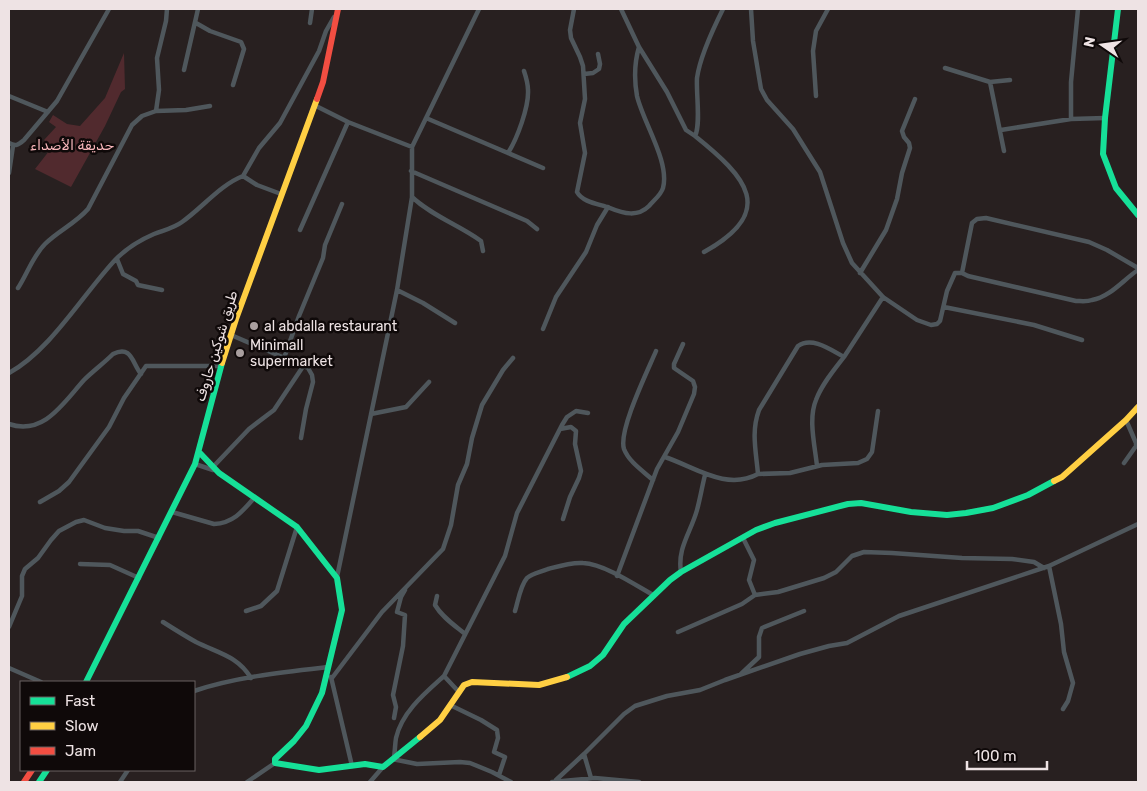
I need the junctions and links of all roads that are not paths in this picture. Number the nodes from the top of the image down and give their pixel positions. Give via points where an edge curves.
1 (108, 9) edge
2 (167, 9) edge
3 (198, 9) edge
4 (312, 9) edge
5 (472, 9) edge
6 (479, 9) edge
7 (574, 9) edge
8 (621, 9) edge
9 (722, 9) edge
10 (751, 9) edge
11 (828, 9) edge
12 (1078, 9) edge
13 (1118, 9) edge
14 (338, 10) edge
15 (196, 24) junction
16 (310, 24) dead end
17 (639, 47) junction
18 (598, 54) dead end
19 (945, 68) dead end
20 (184, 70) dead end
21 (524, 71) dead end
22 (584, 74) junction
23 (1010, 80) dead end
24 (990, 82) junction
25 (233, 85) dead end
26 (9, 96) edge
27 (816, 96) dead end
28 (915, 99) dead end
29 (210, 106) dead end
30 (316, 106) junction
31 (156, 111) junction
32 (48, 112) junction
33 (426, 118) junction
34 (1104, 118) junction
35 (1070, 119) junction
36 (348, 122) junction
37 (1001, 130) junction
38 (696, 136) junction
39 (11, 145) edge
40 (412, 147) junction
41 (1004, 151) dead end
42 (508, 153) junction
43 (543, 168) dead end
44 (411, 170) junction
45 (9, 174) edge
46 (243, 176) junction
47 (281, 194) junction
48 (412, 197) junction
49 (342, 204) dead end
50 (608, 207) junction
51 (1138, 215) edge
52 (537, 229) dead end
53 (300, 230) dead end
54 (483, 251) dead end
55 (704, 252) dead end
56 (117, 259) junction
57 (1138, 269) edge
58 (860, 273) junction
59 (962, 273) junction
60 (18, 288) dead end
61 (162, 290) dead end
62 (397, 290) junction
63 (884, 297) junction
64 (944, 307) junction
65 (455, 324) dead end
66 (542, 329) dead end
67 (231, 335) junction
68 (1082, 340) dead end
69 (683, 344) dead end
70 (656, 350) dead end
71 (844, 357) junction
72 (284, 358) junction
73 (513, 358) dead end
74 (304, 365) junction
75 (221, 366) junction
76 (9, 373) edge
77 (141, 374) junction
78 (429, 382) dead end
79 (1138, 407) edge
80 (878, 411) dead end
81 (588, 413) dead end
82 (371, 414) junction
83 (1126, 420) junction
84 (9, 424) edge
85 (560, 429) junction
86 (301, 438) dead end
87 (198, 452) junction
88 (665, 457) junction
89 (1124, 462) dead end
90 (195, 464) junction
91 (817, 466) junction
92 (212, 468) junction
93 (758, 474) junction
94 (705, 475) junction
95 (653, 480) junction
96 (254, 498) junction
97 (40, 502) dead end
98 (172, 512) junction
99 (563, 519) dead end
100 (1138, 524) edge
101 (297, 528) junction
102 (159, 538) junction
103 (743, 538) junction
104 (80, 564) dead end
105 (1046, 567) junction
106 (682, 572) junction
107 (617, 576) junction
108 (139, 578) junction
109 (337, 578) junction
110 (408, 585) junction
111 (653, 595) junction
112 (754, 595) junction
113 (437, 596) dead end
114 (246, 611) dead end
115 (516, 611) dead end
116 (804, 611) dead end
117 (163, 622) dead end
118 (9, 628) edge
119 (678, 632) dead end
120 (464, 634) junction
121 (328, 667) junction
122 (9, 668) edge
123 (740, 675) junction
124 (444, 676) junction
125 (329, 677) junction
126 (251, 678) junction
127 (39, 681) edge
128 (87, 681) edge
129 (195, 691) edge
130 (458, 691) junction
131 (450, 705) junction
132 (1063, 709) dead end
133 (394, 718) dead end
134 (584, 754) junction
135 (393, 758) junction
136 (275, 763) junction
137 (352, 766) junction
138 (383, 767) junction
139 (31, 771) edge
140 (46, 771) edge
141 (127, 771) edge
142 (499, 775) junction
143 (591, 778) junction
144 (615, 781) edge
145 (24, 782) edge
146 (39, 782) edge
147 (120, 782) edge
148 (247, 782) edge
149 (370, 782) edge
150 (511, 782) edge
151 (553, 782) edge
152 (639, 782) edge

1 - 32 street
2 - 31 street via 157,58 159,90
3 - 15 street
4 - 16 street
5 - 6 street
6 - 33 street
7 - 22 street via 571,38
8 - 17 street
9 - 38 street via 698,71
10 - 58 street via 761,89 793,129 820,172 843,243
11 - 27 street via 816,31 814,44
12 - 35 street
13 - 34 street
14 - 30 street, طريق شوكين حاروف
14 - 46 street via 280,123 259,148
15 - 20 street
15 - 25 street via 244,45
17 - 38 street via 686,130
17 - 50 street via 634,71 638,97 659,155 663,185 659,195 640,213 622,213
18 - 22 street via 599,69
19 - 24 street
21 - 42 street via 528,90 526,102 516,138
22 - 50 street via 585,98 580,123 585,153 577,192 582,198
23 - 24 street
24 - 37 street
26 - 32 street
28 - 58 street via 902,131 910,148 897,199 883,237
29 - 31 street
30 - 36 street
30 - 47 street, طريق شوكين حاروف
31 - 60 street via 142,116 132,125 88,209 45,244
32 - 39 street via 24,140 18,145
33 - 40 street
33 - 42 street
34 - 35 street
34 - 51 street via 1104,154 1108,170 1116,188
35 - 37 street
36 - 40 street
36 - 53 street
37 - 41 street
38 - 55 street via 737,174 746,190 748,202 746,214 737,227
39 - 45 street
40 - 44 street
42 - 43 street
44 - 48 street
44 - 52 street via 527,221
46 - 47 street
46 - 56 street via 182,222 136,242
47 - 67 street, طريق شوكين حاروف
48 - 54 street via 434,214 482,241
48 - 62 street
49 - 72 street
50 - 66 street via 596,225 586,252 556,297
56 - 61 street via 123,274 138,285
56 - 76 street via 66,321 22,365
57 - 59 street via 1100,297 1076,301
57 - 59 street via 1089,242 986,218 972,223
58 - 63 street
59 - 64 street via 955,273
62 - 65 street
62 - 82 street
63 - 64 street via 917,320 931,325 940,321
63 - 71 street
64 - 68 street via 1034,325
67 - 72 street
67 - 75 street, طريق شوكين حاروف
69 - 88 street via 674,368 693,381 695,387
70 - 95 street via 627,424 623,444 631,461
71 - 91 street via 827,380 813,410
71 - 93 street via 815,343 803,342 798,346 755,420
72 - 74 street
73 - 110 street via 482,405 443,549
74 - 86 street via 313,382
74 - 92 street via 274,410 244,434
75 - 77 street via 146,366
75 - 87 street, طريق شوكين حاروف
77 - 84 street via 131,356 117,352 85,379 45,421 25,426
77 - 97 street via 109,427 69,482 59,492
78 - 82 street via 406,407
79 - 83 street
80 - 91 street via 872,452 867,459
81 - 85 street via 572,413
82 - 109 street
83 - 89 street via 1136,443
83 - 103 street via 1062,477 994,508 946,515 861,502 775,523
85 - 99 street via 571,427 576,431 581,471
85 - 120 street via 517,513 505,556
87 - 90 street, طريق شوكين حاروف
87 - 92 street
88 - 94 street
88 - 95 street
90 - 92 street
90 - 98 street, طريق شوكين حاروف
91 - 93 street
92 - 96 street
93 - 94 street via 734,480
94 - 106 street via 697,510 682,549
95 - 107 street
96 - 98 street via 232,520 218,524
96 - 101 street
98 - 102 street, طريق شوكين حاروف
100 - 105 street
101 - 109 street
101 - 114 street via 277,591 261,606
102 - 108 street, طريق شوكين حاروف
102 - 118 street via 138,531 105,528 84,520 59,531 25,569 22,596
103 - 106 street
103 - 112 street via 754,560 749,580
104 - 108 street via 110,565
105 - 112 street via 1012,559 864,552 852,556 836,572 824,578 778,592
105 - 123 street via 899,616 847,643
105 - 132 street via 1073,683
106 - 111 street
107 - 111 street
107 - 115 street via 584,563 536,573 524,582
108 - 128 street, طريق شوكين حاروف
109 - 121 street via 342,610
110 - 125 street
110 - 133 street via 398,612 405,615 403,646 393,695
111 - 130 street via 624,624 603,654 590,666 566,678 539,685 472,682
112 - 119 street via 742,604
113 - 120 street via 437,608
116 - 123 street via 762,628 760,656
117 - 126 street via 197,643 238,662
120 - 124 street
121 - 125 street
121 - 126 street
122 - 127 street
123 - 134 street via 700,690 635,706
124 - 130 street
124 - 135 street via 408,713 396,737
125 - 136 street via 306,726 275,759
125 - 137 street
126 - 129 street
130 - 131 street
131 - 135 street via 440,720
131 - 142 street via 496,730 498,738 494,752 505,757
134 - 143 street
134 - 151 street
135 - 138 street
135 - 142 street via 417,764 470,763
136 - 137 street via 319,770
136 - 148 street
137 - 138 street
138 - 149 street
139 - 145 street
140 - 146 street
141 - 147 street
142 - 150 street
143 - 144 street
143 - 151 street
144 - 152 street

